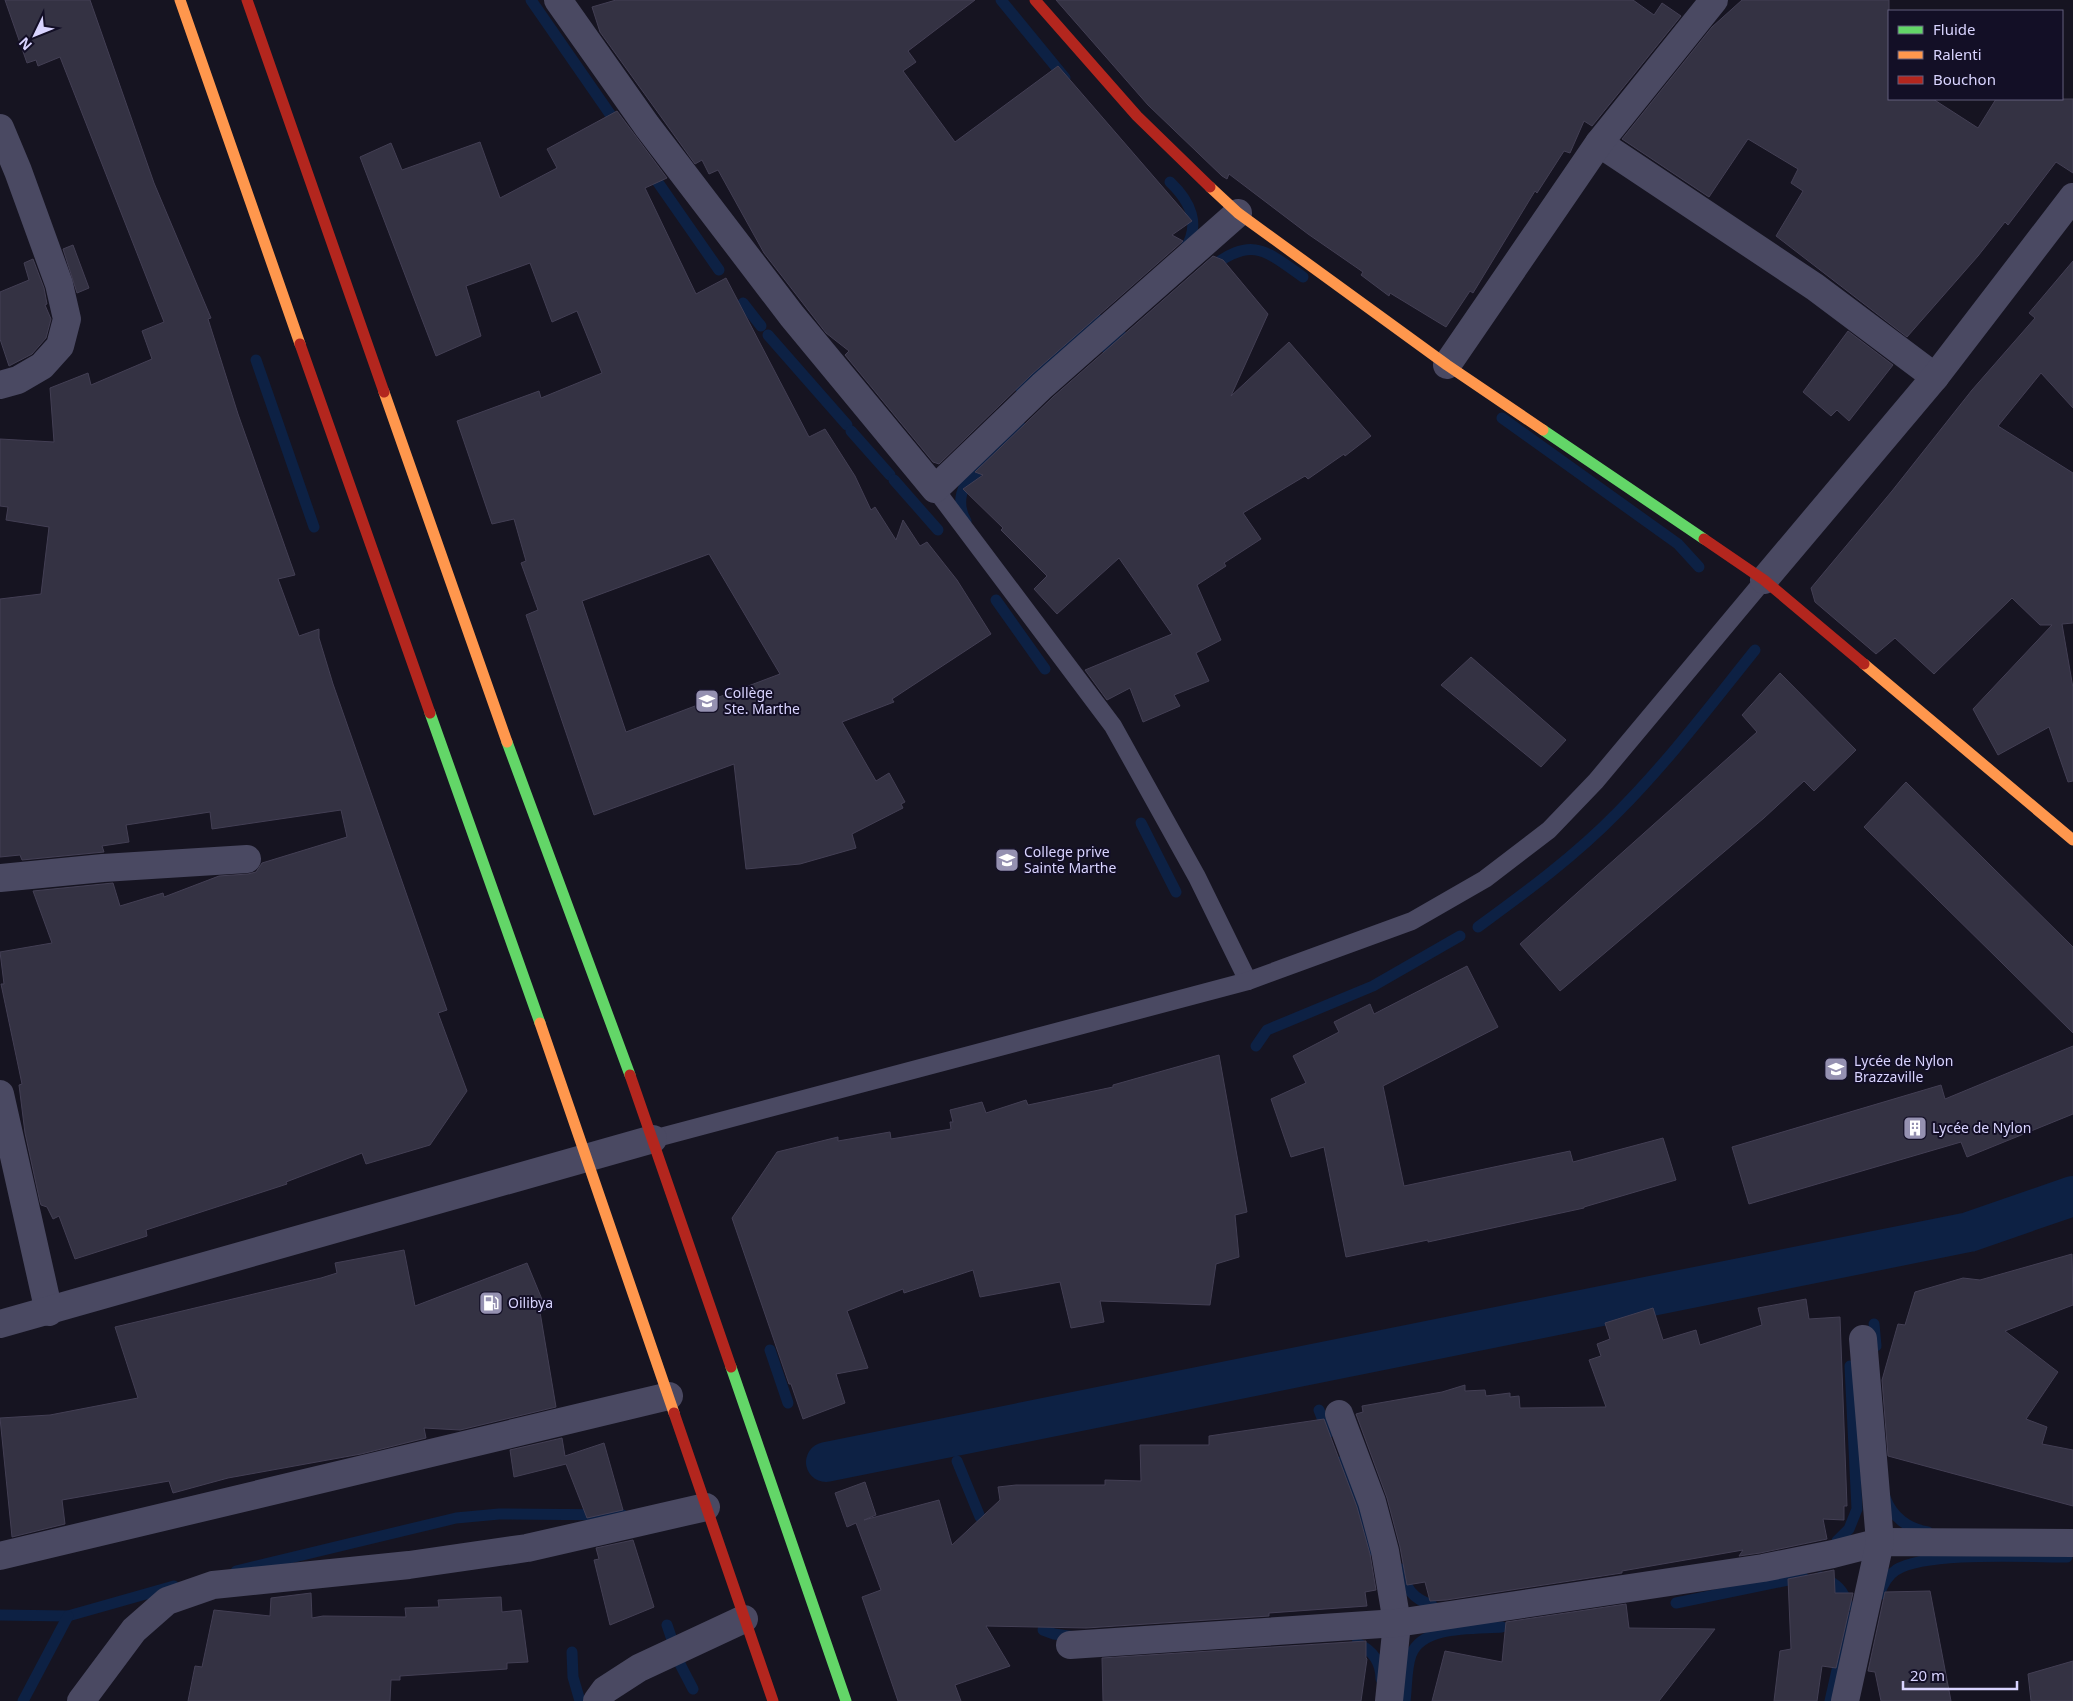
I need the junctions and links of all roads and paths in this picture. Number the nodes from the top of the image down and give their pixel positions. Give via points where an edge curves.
1 (180, 0) edge
2 (247, 0) edge
3 (558, 0) edge
4 (1036, 0) edge
5 (1714, 0) edge
6 (0, 128) edge
7 (1599, 143) junction
8 (2073, 197) edge
9 (1238, 213) junction
10 (1447, 366) junction
11 (1935, 377) junction
12 (0, 385) edge
13 (935, 490) junction
14 (1764, 580) junction
15 (2073, 840) edge
16 (247, 859) dead end
17 (0, 878) edge
18 (1248, 981) junction
19 (0, 1094) edge
20 (653, 1138) junction
21 (587, 1157) junction
22 (49, 1312) junction
23 (0, 1324) edge
24 (1863, 1339) dead end
25 (669, 1396) junction
26 (1340, 1414) dead end
27 (706, 1506) junction
28 (1880, 1542) junction
29 (2073, 1543) edge
30 (0, 1556) edge
31 (744, 1619) junction
32 (1397, 1623) junction
33 (1070, 1645) dead end
34 (82, 1701) edge
35 (596, 1701) edge
36 (773, 1701) edge
37 (846, 1701) edge
38 (1390, 1701) edge
39 (1845, 1701) edge

1 - 21 main road
2 - 20 main road via 498,718
3 - 13 street via 647,126 792,316
4 - 9 main road via 1137,116
5 - 7 street
6 - 12 street via 59,284 67,319 60,346 42,366 18,380
7 - 10 street
7 - 11 street via 1816,287
8 - 11 street
9 - 10 main road
9 - 13 street via 1042,386
10 - 14 main road
11 - 14 street
13 - 18 lane via 1114,726 1197,877
14 - 15 main road
14 - 18 lane via 1596,781 1542,835 1485,879 1412,921
16 - 17 street
18 - 20 lane
19 - 22 street
20 - 21 street
20 - 37 main road
21 - 22 street
21 - 25 main road
22 - 23 street
24 - 28 street
25 - 27 main road
25 - 30 street
26 - 32 street via 1374,1510 1385,1551
27 - 31 main road
27 - 34 street via 527,1548 410,1565 213,1585 167,1601 134,1630
28 - 29 street
28 - 32 street via 1763,1568
28 - 39 street
31 - 35 street via 639,1668 605,1690
31 - 36 main road
32 - 33 street
32 - 38 street

